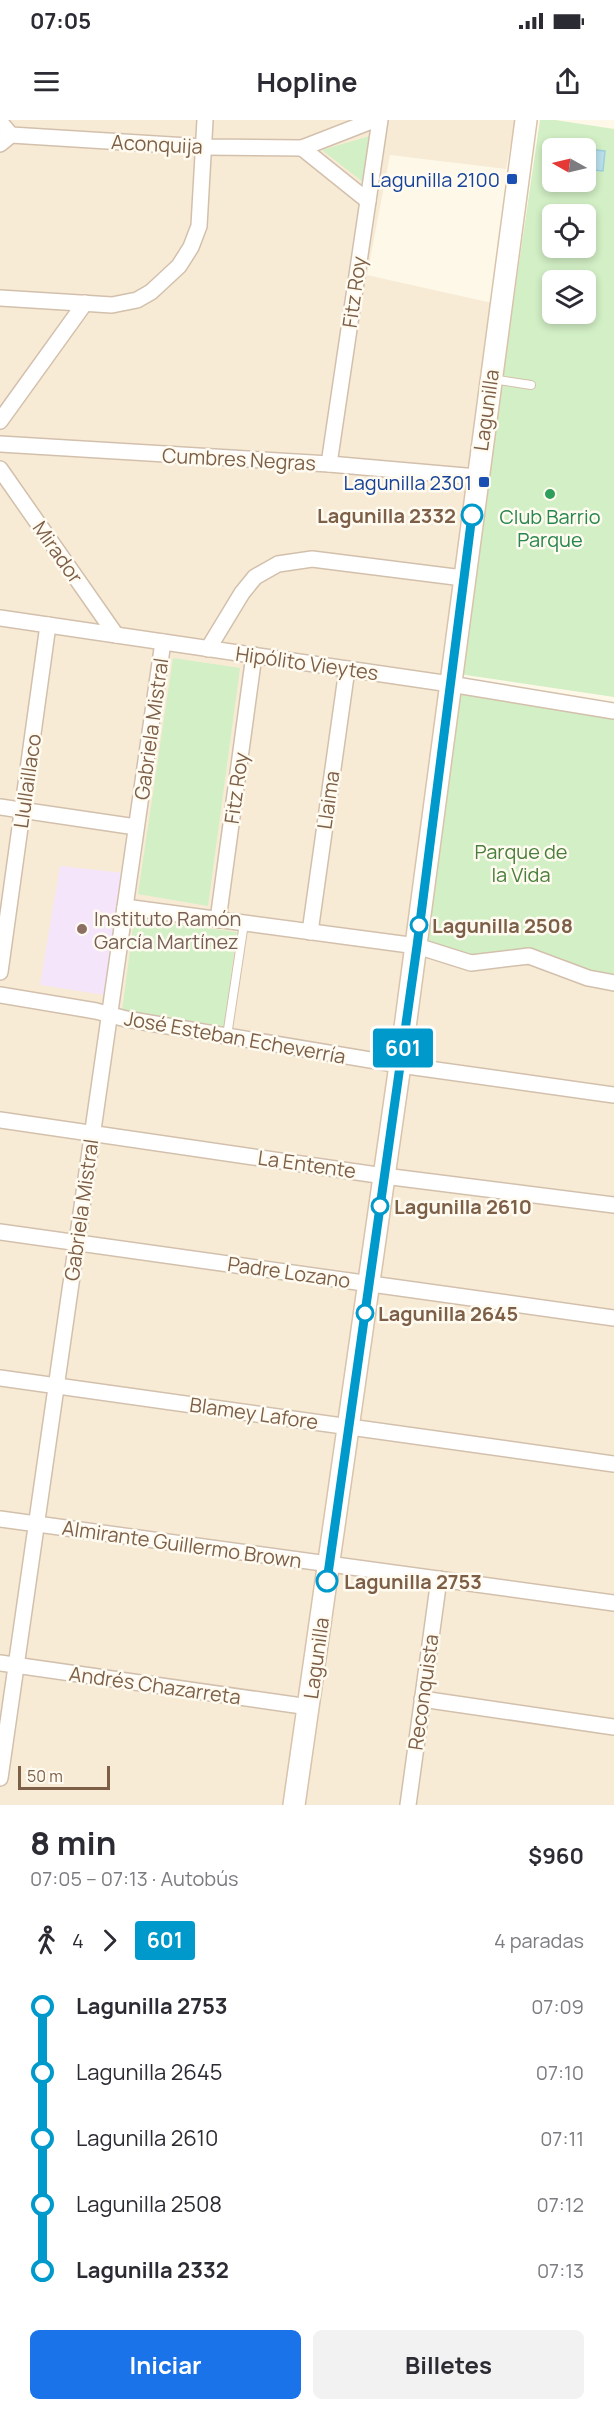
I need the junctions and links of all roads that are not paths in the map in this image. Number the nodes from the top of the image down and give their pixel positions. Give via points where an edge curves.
1 (205, 120) edge
2 (374, 120) edge
3 (380, 120) edge
4 (526, 120) edge
5 (0, 122) edge
6 (6, 140) edge
7 (204, 147) junction
8 (302, 148) junction
9 (368, 201) junction
10 (0, 298) edge
11 (85, 303) junction
12 (490, 379) junction
13 (531, 385) dead end
14 (0, 421) edge
15 (0, 444) edge
16 (329, 464) junction
17 (0, 469) edge
18 (477, 477) junction
19 (463, 578) junction
20 (0, 618) edge
21 (48, 626) junction
22 (116, 635) junction
23 (163, 642) junction
24 (208, 649) junction
25 (254, 656) junction
26 (347, 669) junction
27 (450, 684) junction
28 (614, 711) edge
29 (0, 807) edge
30 (23, 810) junction
31 (136, 827) junction
32 (125, 907) junction
33 (218, 920) junction
34 (244, 923) junction
35 (310, 932) junction
36 (417, 946) junction
37 (0, 972) edge
38 (614, 983) edge
39 (0, 995) edge
40 (109, 1015) junction
41 (227, 1036) junction
42 (400, 1065) junction
43 (614, 1095) edge
44 (0, 1120) edge
45 (93, 1133) junction
46 (384, 1176) junction
47 (614, 1206) edge
48 (0, 1232) edge
49 (77, 1243) junction
50 (370, 1283) junction
51 (614, 1318) edge
52 (0, 1378) edge
53 (56, 1386) junction
54 (350, 1426) junction
55 (614, 1464) edge
56 (0, 1519) edge
57 (36, 1524) junction
58 (330, 1564) junction
59 (439, 1579) junction
60 (614, 1603) edge
61 (0, 1663) edge
62 (16, 1665) junction
63 (422, 1699) junction
64 (309, 1707) junction
65 (614, 1727) edge
66 (0, 1778) edge
67 (294, 1805) edge
68 (408, 1805) edge

1 - 7 street
2 - 8 street, Aconquija
3 - 9 street, Fitz Roy
4 - 12 main road, Lagunilla
5 - 6 street, Aconquija
6 - 7 street, Aconquija
7 - 8 street, Aconquija
7 - 11 street via 199,226 178,266 137,300 112,305
8 - 9 street
9 - 16 street, Fitz Roy
10 - 11 street
11 - 14 street
12 - 13 lane
12 - 18 main road, Lagunilla
15 - 16 street, Cumbres Negras
16 - 18 street, Cumbres Negras
17 - 22 street, Mirador
18 - 19 main road, Lagunilla
19 - 24 street via 312,559 278,564 255,577
19 - 27 main road, Lagunilla
20 - 21 street, Hipólito Vieytes
21 - 22 street, Hipólito Vieytes
21 - 30 street, Llullaillaco
22 - 23 street, Hipólito Vieytes
23 - 24 street, Hipólito Vieytes
23 - 31 street, Gabriela Mistral
24 - 25 street, Hipólito Vieytes
25 - 26 street, Hipólito Vieytes
25 - 33 street, Fitz Roy
26 - 27 street, Hipólito Vieytes
26 - 35 street, Llaima
27 - 28 street, Hipólito Vieytes
27 - 36 main road, Lagunilla
29 - 30 street
30 - 31 street
30 - 37 street, Llullaillaco
31 - 32 street, Gabriela Mistral
32 - 33 street
32 - 40 street, Gabriela Mistral
33 - 34 street
34 - 35 street
34 - 41 lane
35 - 36 street
36 - 38 street via 471,963 529,956 588,978
36 - 42 main road, Lagunilla
39 - 40 street, José Esteban Echeverría
40 - 41 street, José Esteban Echeverría
40 - 45 street, Gabriela Mistral
41 - 42 street, José Esteban Echeverría
42 - 43 street, José Esteban Echeverría
42 - 46 main road, Lagunilla
44 - 45 street, La Entente
45 - 46 street, La Entente
45 - 49 street, Gabriela Mistral
46 - 47 street, La Entente
46 - 50 main road, Lagunilla
48 - 49 street, Padre Lozano
49 - 50 street, Padre Lozano
49 - 53 street, Gabriela Mistral
50 - 51 street, Padre Lozano
50 - 54 main road, Lagunilla
52 - 53 street, Blamey Lafore
53 - 54 street, Blamey Lafore
53 - 57 street, Gabriela Mistral
54 - 55 street, Blamey Lafore
54 - 58 main road, Lagunilla
56 - 57 street, Almirante Guillermo Brown
57 - 58 street, Almirante Guillermo Brown
57 - 62 street, Gabriela Mistral
58 - 59 street, Almirante Guillermo Brown
58 - 64 main road, Lagunilla
59 - 60 street, Almirante Guillermo Brown
59 - 63 street, Reconquista
61 - 62 street, Andrés Chazarreta
62 - 64 street, Andrés Chazarreta
62 - 66 street, Gabriela Mistral
63 - 65 street
63 - 68 street, Reconquista
64 - 67 main road, Lagunilla

